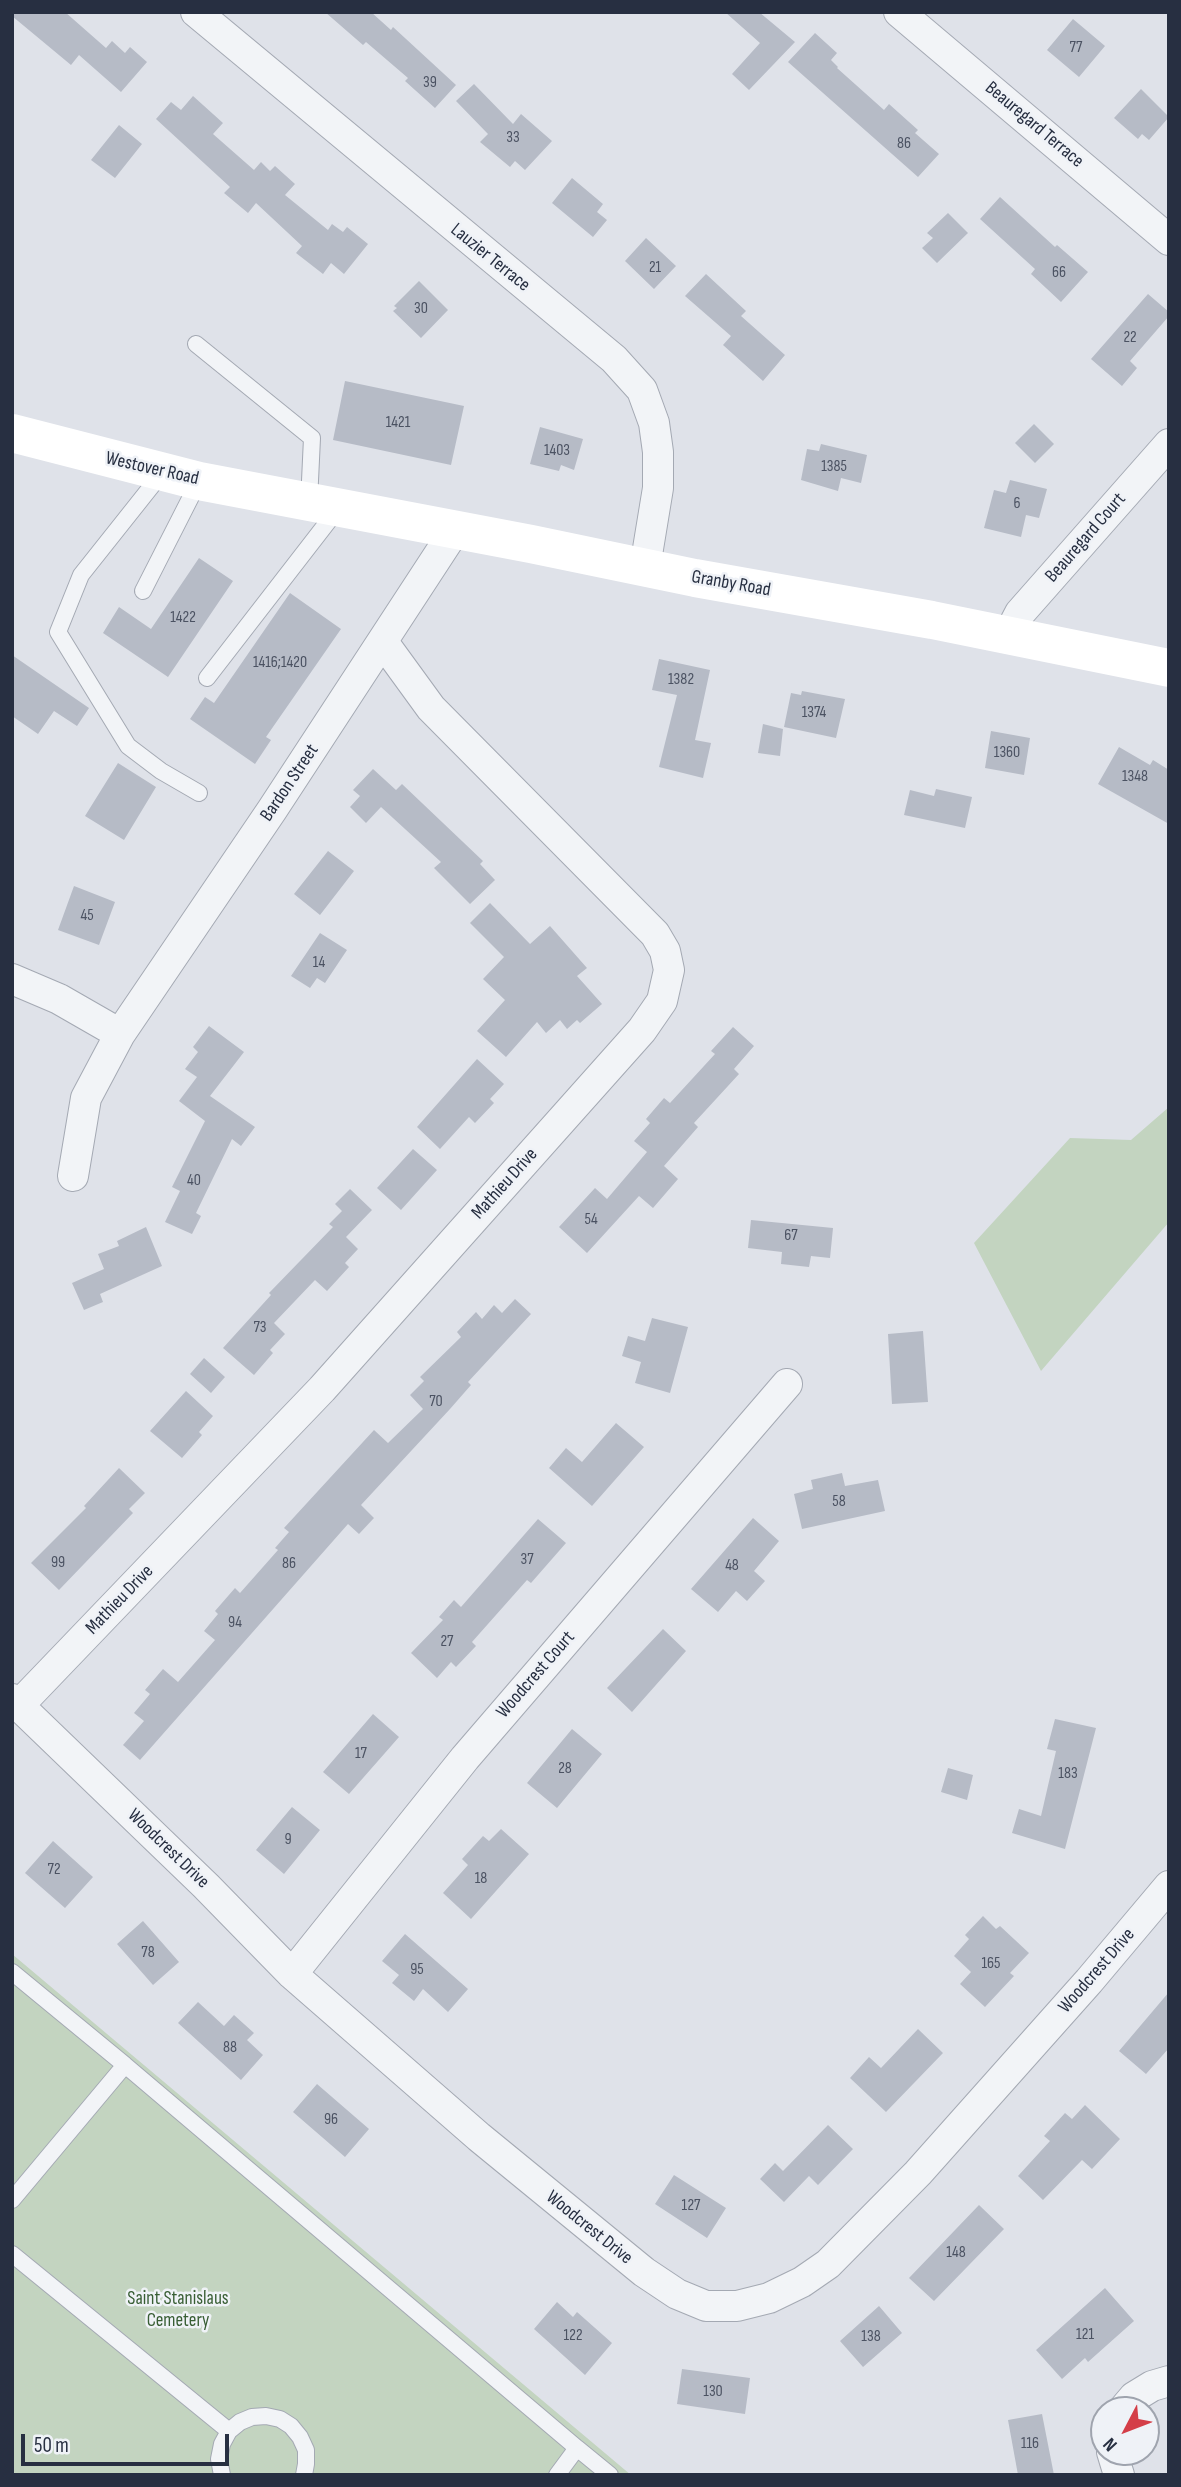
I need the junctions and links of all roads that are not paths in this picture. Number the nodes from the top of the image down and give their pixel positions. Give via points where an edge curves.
1 (196, 12) edge
2 (899, 12) edge
3 (1169, 240) edge
4 (196, 344) dead end
5 (12, 433) edge
6 (1169, 444) edge
7 (181, 476) junction
8 (313, 503) junction
9 (455, 530) junction
10 (645, 567) junction
11 (143, 591) dead end
12 (1008, 635) junction
13 (383, 642) junction
14 (1169, 668) edge
15 (207, 678) dead end
16 (199, 793) dead end
17 (12, 979) edge
18 (120, 1034) junction
19 (73, 1177) dead end
20 (788, 1384) dead end
21 (16, 1702) edge
22 (1169, 1886) edge
23 (12, 1972) edge
24 (292, 1974) junction
25 (125, 2066) junction
26 (12, 2200) edge
27 (12, 2254) edge
28 (1169, 2381) edge
29 (1136, 2396) edge
30 (229, 2431) junction
31 (578, 2448) junction
32 (222, 2475) edge
33 (304, 2475) edge
34 (557, 2475) edge
35 (610, 2475) edge

1 - 10 street, Lauzier Terrace via 614,359 642,390 658,452 658,488
2 - 3 street, Beauregard Terrace
4 - 8 lane via 312,438
5 - 7 main road, Westover Road
6 - 12 street, Beauregard Court via 1020,613
7 - 8 main road, Westover Road
7 - 11 lane
7 - 16 lane via 81,575 58,632 128,746
8 - 9 main road, Granby Road
8 - 15 lane
9 - 10 main road, Granby Road
9 - 13 street, Bardon Street
10 - 12 main road, Granby Road
12 - 14 main road, Granby Road
13 - 18 street, Bardon Street
13 - 21 street, Mathieu Drive via 431,708 655,934 669,970 662,1002 322,1389
17 - 18 street via 59,999
18 - 19 street, Bardon Street via 86,1098
20 - 24 street, Woodcrest Court via 465,1758
21 - 24 street, Woodcrest Drive
22 - 24 street, Woodcrest Drive via 918,2173 828,2264 786,2291 737,2306 691,2301 644,2272 478,2137
23 - 25 lane
25 - 26 lane
25 - 31 lane
27 - 30 lane
28 - 29 street
30 - 32 lane via 219,2459
30 - 33 lane via 252,2417 280,2419 291,2426 306,2450
31 - 34 lane
31 - 35 lane

